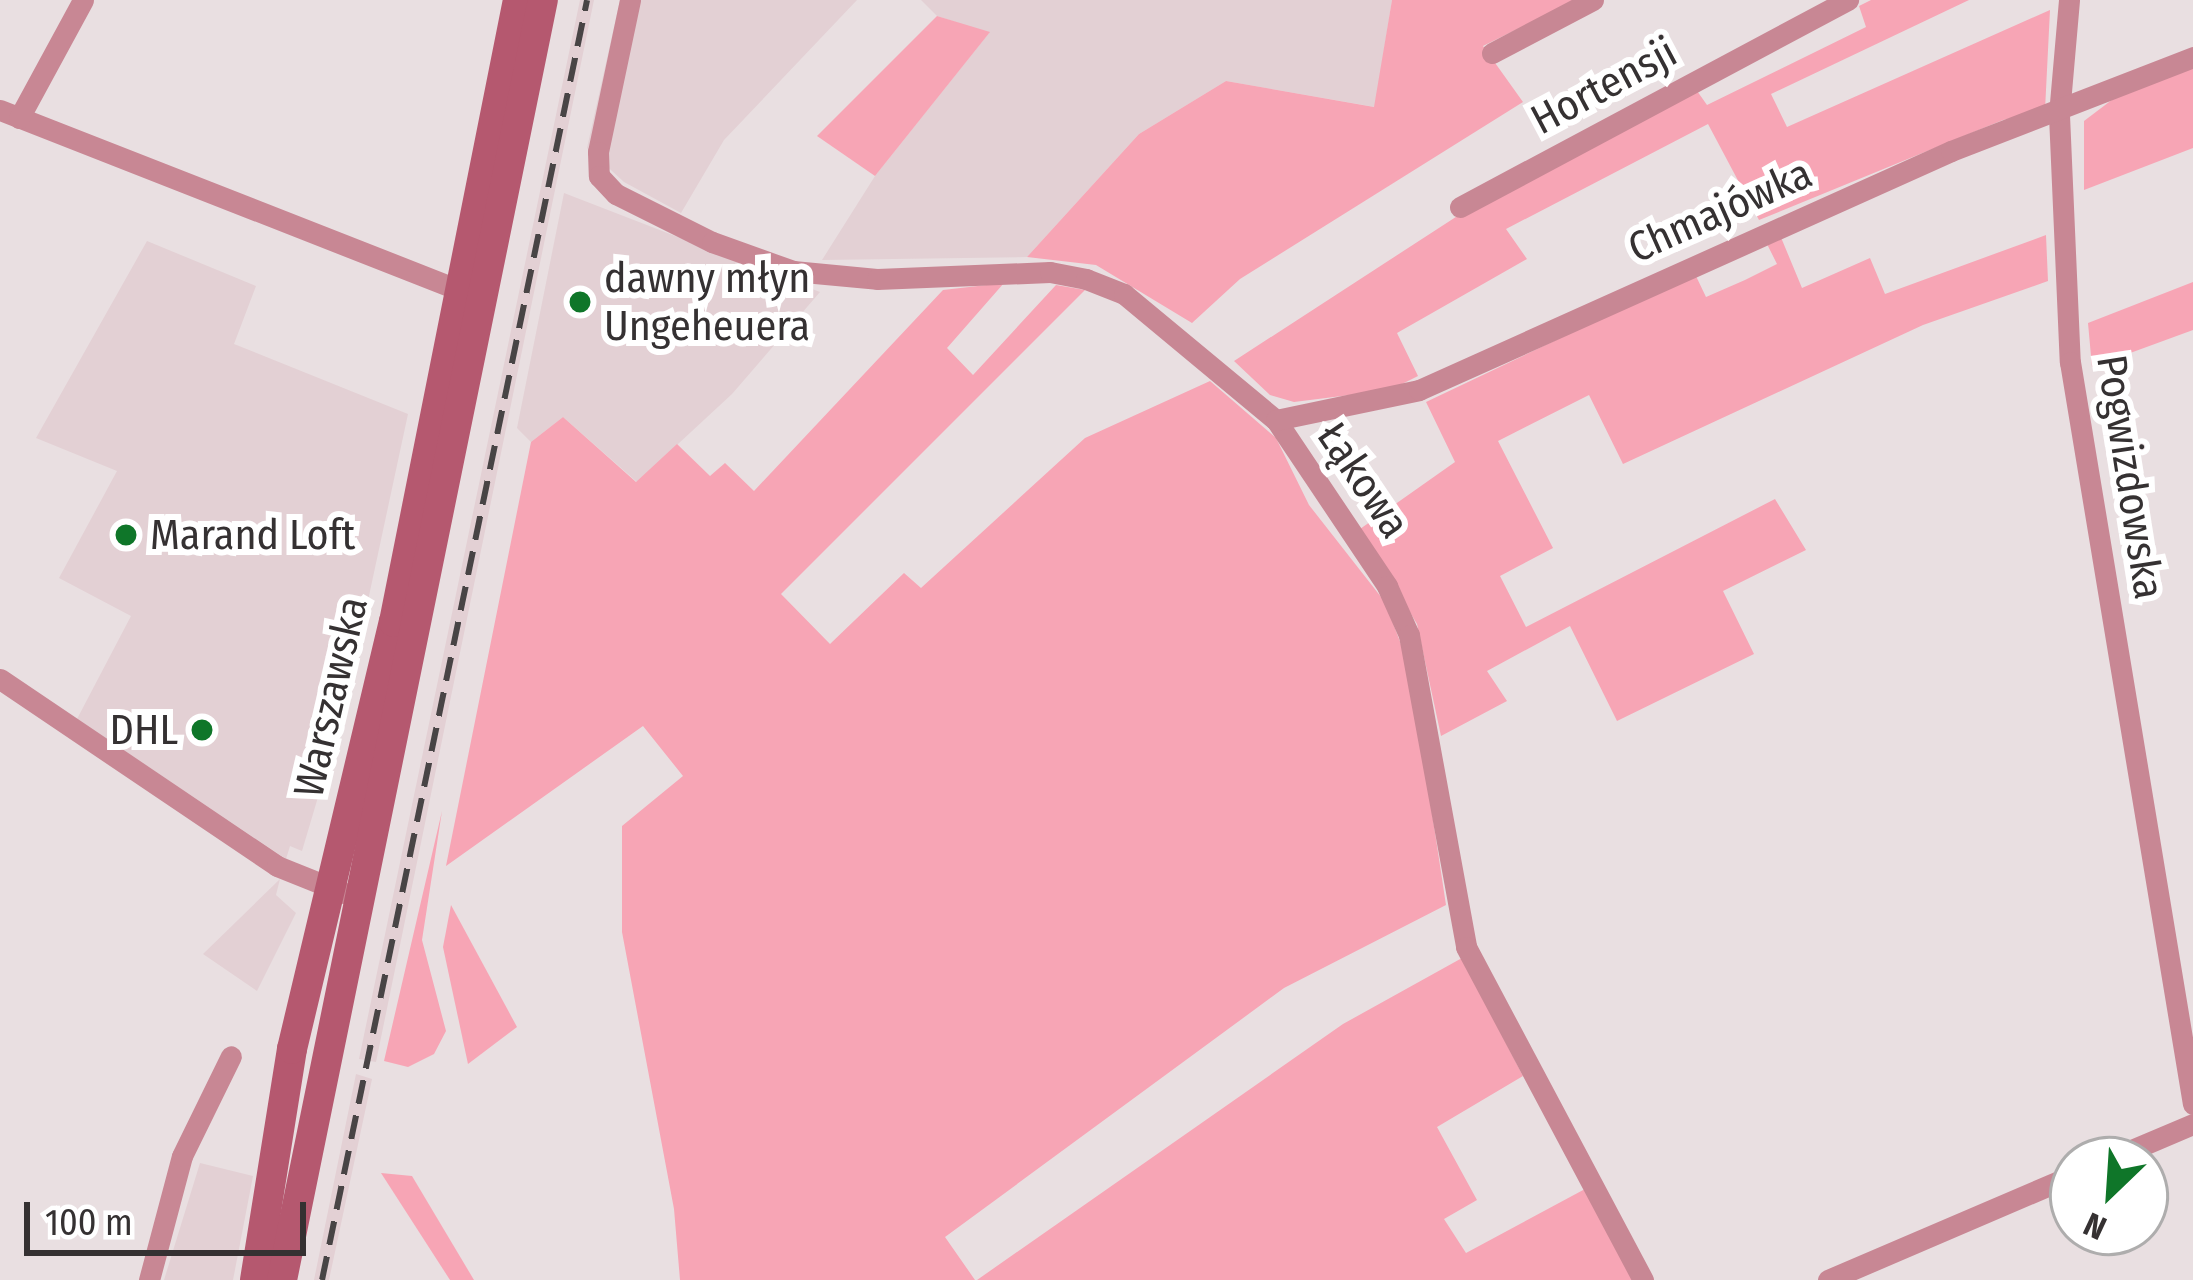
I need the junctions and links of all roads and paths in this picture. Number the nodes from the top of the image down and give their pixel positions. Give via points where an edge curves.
1 (83, 0) edge
2 (518, 0) edge
3 (543, 0) edge
4 (630, 0) edge
5 (1593, 0) edge
6 (1848, 0) edge
7 (2069, 0) edge
8 (1492, 53) dead end
9 (2193, 58) edge
10 (10, 114) edge
11 (2059, 115) junction
12 (500, 145) junction
13 (1460, 207) dead end
14 (457, 289) junction
15 (1276, 420) junction
16 (0, 679) edge
17 (342, 894) junction
18 (231, 1056) dead end
19 (2193, 1104) edge
20 (2193, 1124) edge
21 (2165, 1136) edge
22 (2049, 1185) edge
23 (149, 1280) edge
24 (254, 1280) edge
25 (282, 1280) edge
26 (1643, 1280) edge
27 (1828, 1280) edge

1 - 10 street
2 - 12 main road
3 - 12 main road
4 - 15 street, Łąkowa via 599,176 616,194 793,271 1087,279 1124,294
5 - 8 street
6 - 13 street, Hortensji
7 - 11 street, Pogwizdowska
9 - 11 street, Chmajówka
10 - 14 street
11 - 15 street, Chmajówka via 1951,151 1419,390
11 - 19 street, Pogwizdowska via 2075,402
12 - 14 main road, Warszawska
12 - 17 main road, Warszawska
14 - 17 main road, Warszawska
15 - 26 street, Łąkowa via 1387,586 1409,634 1466,947
16 - 17 street via 277,866
17 - 24 main road, Warszawska
17 - 25 main road, Warszawska
18 - 23 street via 182,1156
20 - 21 street
22 - 27 street

